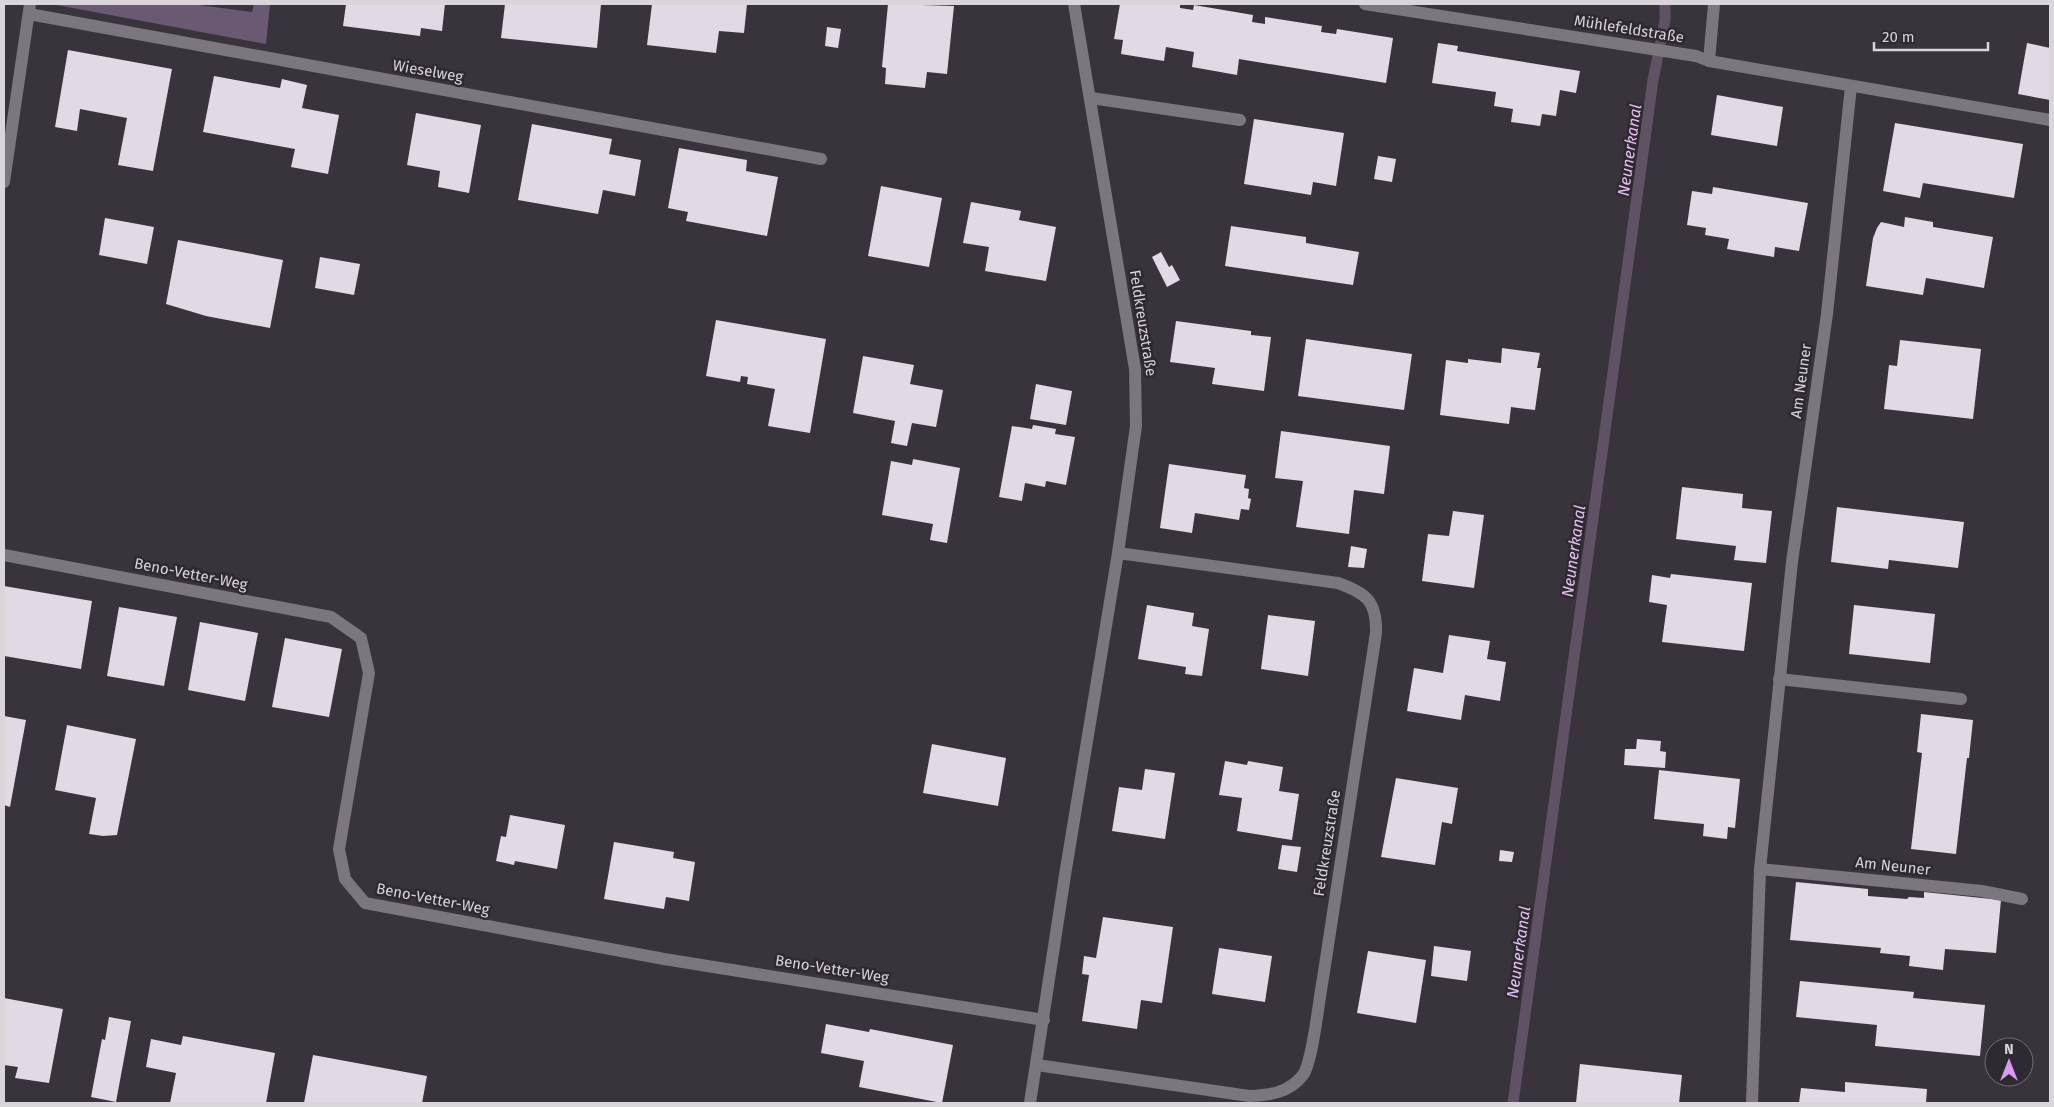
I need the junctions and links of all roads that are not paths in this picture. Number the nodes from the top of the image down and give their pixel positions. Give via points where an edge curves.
1 (1074, 4) edge
2 (1365, 4) edge
3 (1714, 4) edge
4 (30, 9) edge
5 (1709, 61) junction
6 (1851, 86) junction
7 (1091, 98) junction
8 (1240, 120) dead end
9 (2050, 120) edge
10 (821, 159) dead end
11 (4, 182) edge
12 (1118, 553) junction
13 (4, 554) edge
14 (1779, 679) junction
15 (1961, 699) dead end
16 (1760, 870) junction
17 (2022, 899) dead end
18 (1044, 1020) junction
19 (1037, 1065) junction
20 (1030, 1103) edge
21 (1752, 1103) edge

1 - 7 street, Feldkreuzstraße
2 - 5 street, Mühlefeldstraße via 1696,56
3 - 5 street
4 - 10 street, Wieselweg
4 - 11 street
5 - 6 street, Mühlefeldstraße
6 - 9 street, Mühlefeldstraße
6 - 14 street, Am Neuner via 1826,314
7 - 8 street
7 - 12 street, Feldkreuzstraße via 1136,386 1136,426
12 - 18 street, Feldkreuzstraße
12 - 19 street, Feldkreuzstraße via 1338,583 1360,591 1371,605 1377,618 1376,633 1325,962 1311,1049 1304,1073 1289,1089 1249,1096
13 - 18 street, Beno-Vetter-Weg via 331,617 360,638 369,673 338,848 345,879 365,903 664,959
14 - 15 street
14 - 16 street, Am Neuner
16 - 17 street, Am Neuner via 1982,891
16 - 21 street, Am Neuner
18 - 19 street, Feldkreuzstraße
19 - 20 street, Feldkreuzstraße

